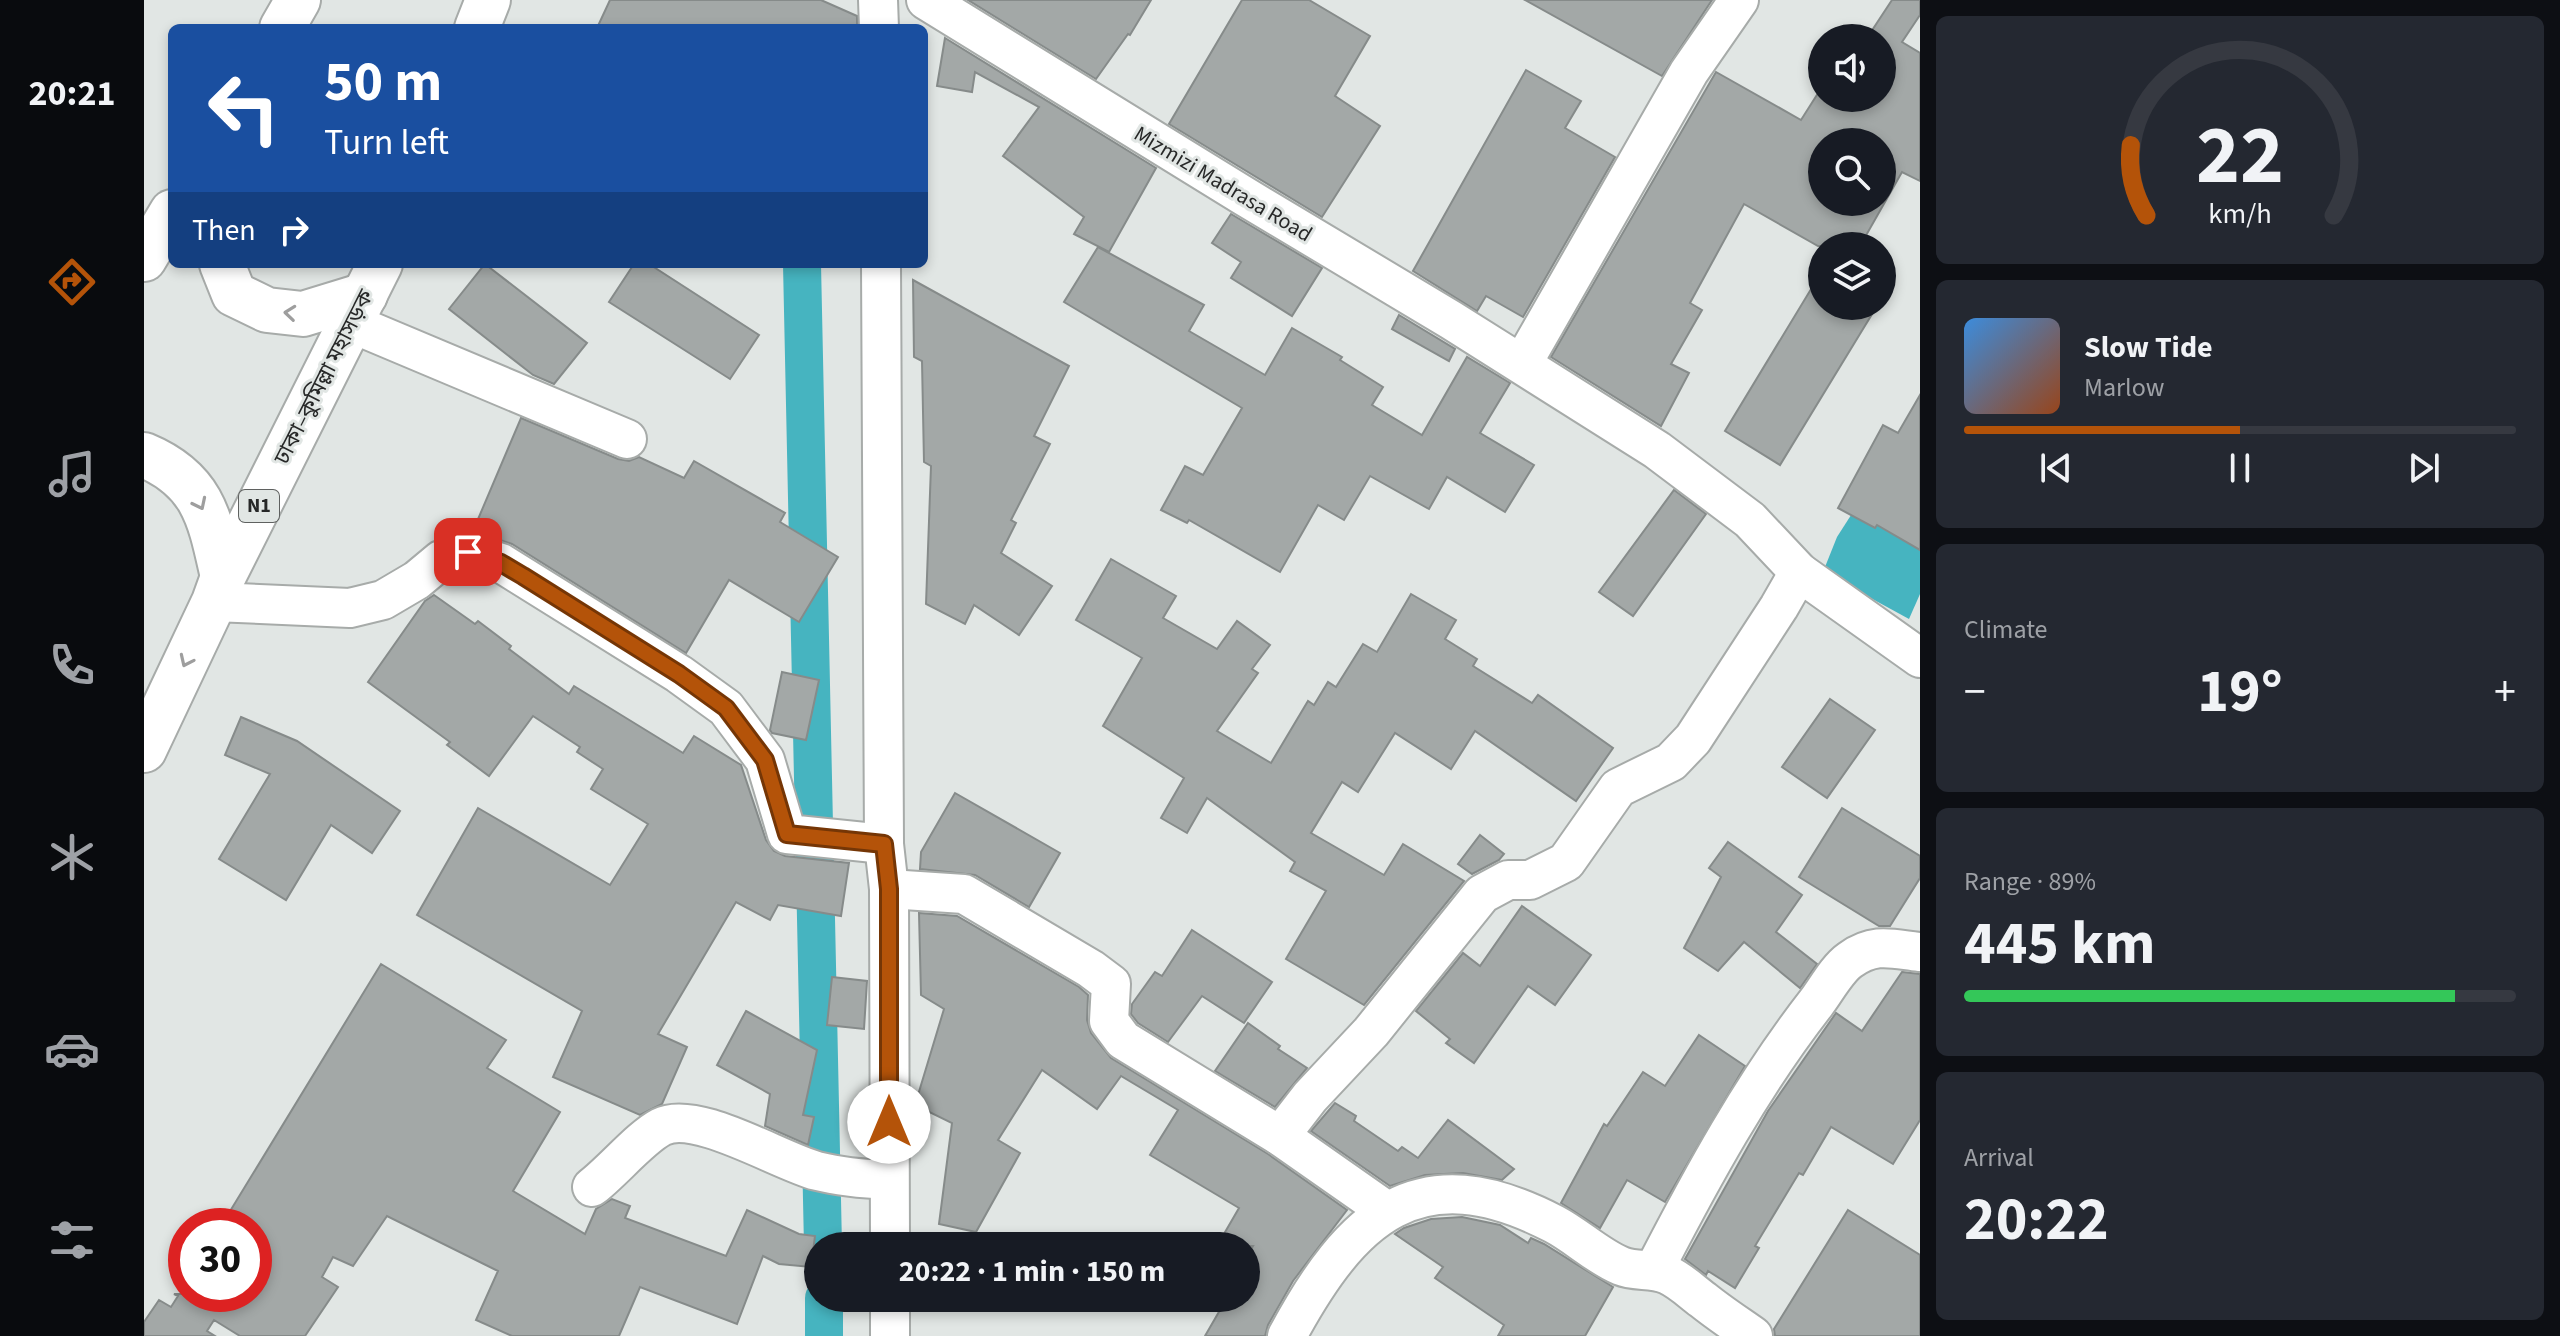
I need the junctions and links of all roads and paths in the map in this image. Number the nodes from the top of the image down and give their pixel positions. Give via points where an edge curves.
1 (298, 0) edge
2 (488, 0) edge
3 (878, 0) edge
4 (926, 0) edge
5 (1739, 0) edge
6 (284, 24) edge
7 (479, 24) edge
8 (879, 24) edge
9 (168, 219) edge
10 (144, 259) edge
11 (224, 268) edge
12 (881, 268) edge
13 (365, 294) edge
14 (1522, 364) junction
15 (627, 439) dead end
16 (144, 455) edge
17 (1799, 572) junction
18 (218, 590) junction
19 (1920, 658) edge
20 (144, 750) edge
21 (884, 844) junction
22 (889, 889) junction
23 (1920, 952) edge
24 (1280, 1136) junction
25 (871, 1180) junction
26 (592, 1187) dead end
27 (1387, 1211) junction
28 (886, 1232) edge
29 (1654, 1270) junction
30 (890, 1312) edge
31 (890, 1336) edge
32 (1287, 1336) edge
33 (1753, 1336) edge

1 - 6 highway
2 - 7 highway
3 - 8 street
4 - 14 street, Mizmizi Madrasa Road
5 - 14 street via 1689,72
9 - 10 highway
13 -> 11 highway via 303,314 267,310 234,294
12 - 21 street
13 - 15 street
13 - 18 highway, ঢাকা–কুমিল্লা মহাসড়ক / N1
14 - 17 street, Mizmizi Madrasa Road via 1704,485 1750,520
16 -> 18 highway via 190,483 213,529
17 - 19 street, Mizmizi Madrasa Road
17 - 24 street via 1693,739 1671,762 1618,788 1566,862 1530,880 1508,880 1482,894
18 -> 20 highway, ঢাকা–কুমিল্লা মহাসড়ক / N1
18 - 21 street via 350,608 383,600 441,560 468,552 501,563 726,708 765,760 787,834
21 - 22 street
22 - 24 street via 964,894 1091,969 1111,984 1109,1021 1123,1040
22 - 25 street
23 - 29 street via 1879,946 1848,960 1758,1085
24 - 27 street
25 - 26 street via 814,1171 684,1122 662,1126
25 - 28 street
27 - 29 street via 1426,1195 1475,1194 1554,1224 1622,1267
27 - 32 street via 1325,1271
29 - 33 street via 1673,1277
30 - 31 street

